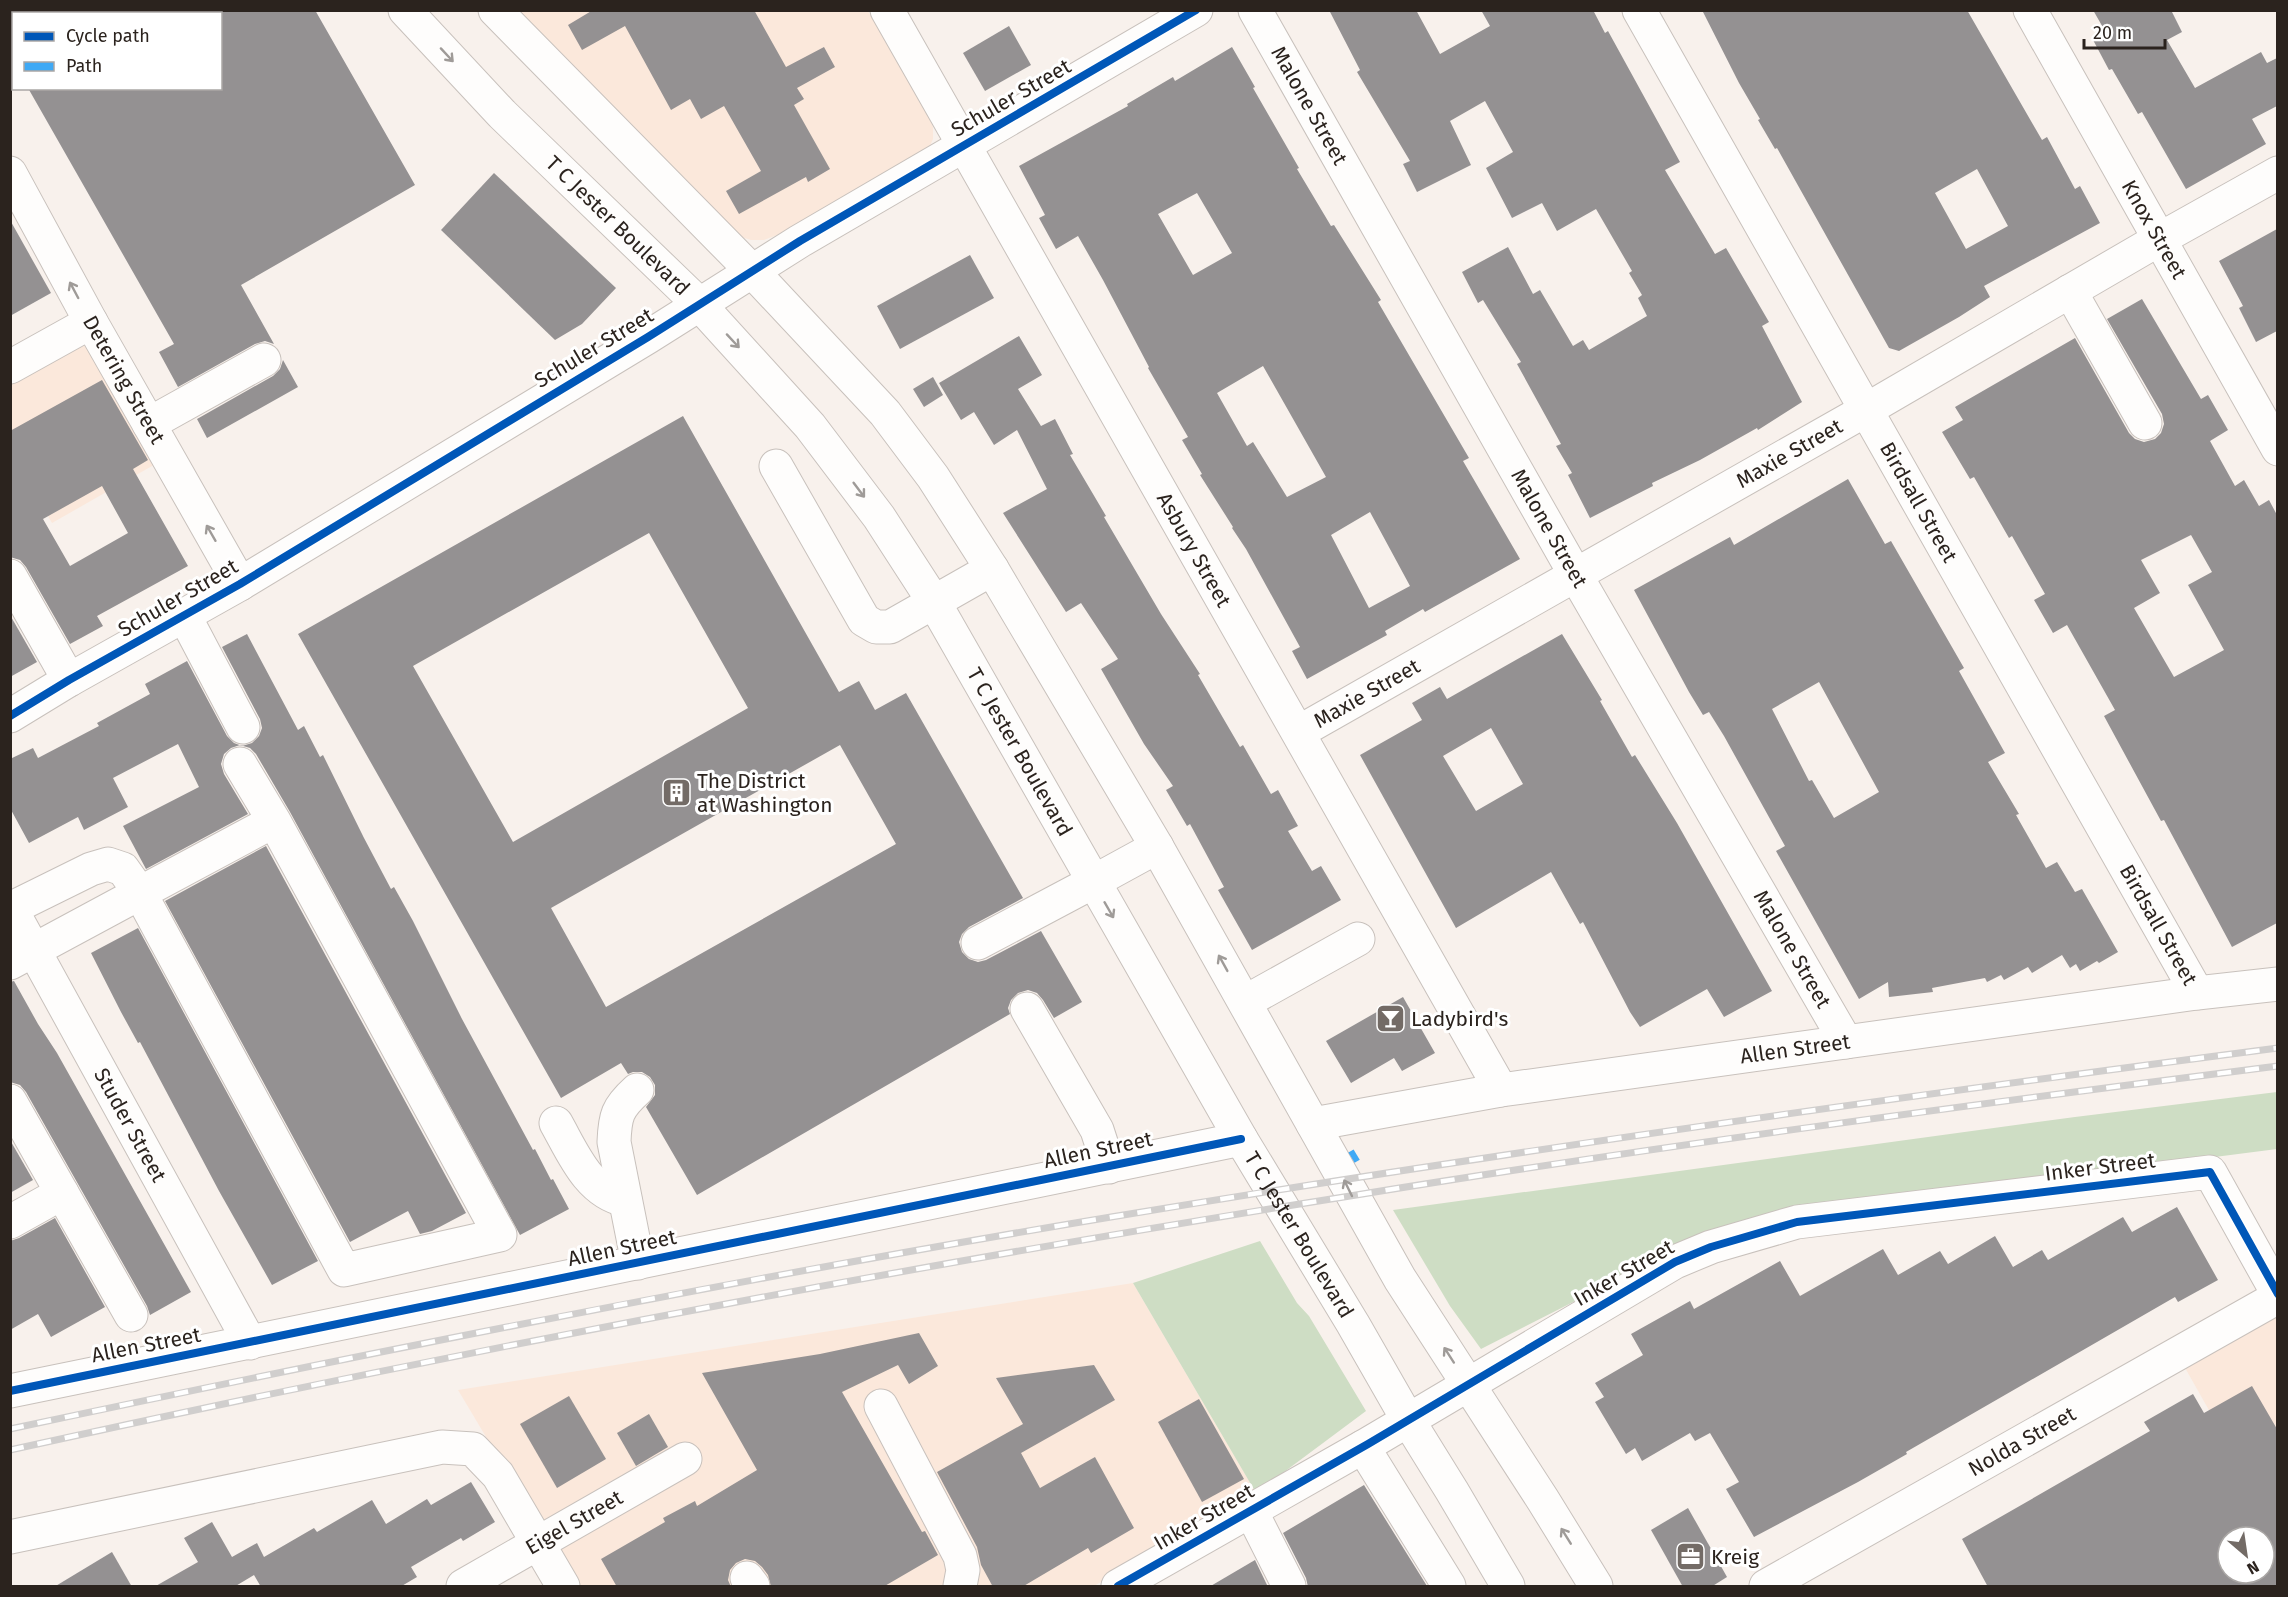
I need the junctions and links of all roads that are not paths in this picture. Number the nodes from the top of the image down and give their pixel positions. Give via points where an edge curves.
1 (495, 10) edge
2 (887, 10) edge
3 (1196, 10) edge
4 (1255, 10) edge
5 (1640, 10) edge
6 (2030, 10) edge
7 (407, 11) edge
8 (965, 146) junction
9 (10, 173) edge
10 (2277, 173) edge
11 (2158, 240) junction
12 (752, 271) junction
13 (2070, 291) junction
14 (699, 304) junction
15 (91, 322) junction
16 (264, 360) dead end
17 (10, 367) edge
18 (1866, 410) junction
19 (2145, 423) dead end
20 (149, 424) junction
21 (2277, 449) edge
22 (776, 466) dead end
23 (992, 569) junction
24 (1575, 574) junction
25 (10, 576) edge
26 (240, 584) junction
27 (934, 602) junction
28 (184, 615) junction
29 (69, 680) junction
30 (10, 716) edge
31 (243, 727) dead end
32 (1299, 732) junction
33 (240, 764) dead end
34 (274, 821) junction
35 (1157, 847) junction
36 (66, 881) junction
37 (1093, 882) junction
38 (140, 893) junction
39 (11, 909) edge
40 (89, 920) junction
41 (1358, 939) dead end
42 (978, 943) dead end
43 (22, 957) edge
44 (2277, 984) edge
45 (2197, 993) junction
46 (1245, 1002) junction
47 (1027, 1009) dead end
48 (1846, 1042) junction
49 (637, 1090) dead end
50 (1501, 1090) junction
51 (10, 1101) edge
52 (556, 1123) dead end
53 (1313, 1124) junction
54 (1241, 1139) junction
55 (1109, 1167) junction
56 (62, 1193) junction
57 (625, 1200) junction
58 (10, 1222) edge
59 (638, 1263) junction
60 (2277, 1296) edge
61 (132, 1315) dead end
62 (250, 1343) junction
63 (1468, 1384) junction
64 (10, 1391) edge
65 (881, 1406) dead end
66 (1408, 1420) junction
67 (1363, 1447) junction
68 (685, 1459) dead end
69 (1251, 1511) junction
70 (10, 1537) edge
71 (537, 1544) junction
72 (463, 1587) edge
73 (563, 1587) edge
74 (960, 1587) edge
75 (1118, 1587) edge
76 (1290, 1587) edge
77 (1449, 1587) edge
78 (1508, 1587) edge
79 (1596, 1587) edge
80 (1766, 1587) edge

1 - 12 street
2 - 8 street, Asbury Street
3 - 8 street, Schuler Street
4 - 24 street, Malone Street
5 - 18 street, Birdsall Street
6 - 11 street, Knox Street
7 -> 14 street, T C Jester Boulevard via 501,114
8 - 12 street, Schuler Street
8 - 32 street, Asbury Street
15 -> 9 street, Detering Street
10 - 11 street, Maxie Street
11 - 13 street, Maxie Street
11 - 21 street, Knox Street
12 - 14 street, Schuler Street
12 - 23 street via 885,413 933,477
13 - 18 street, Maxie Street
13 - 19 street
14 - 26 street, Schuler Street
14 -> 27 street, T C Jester Boulevard via 810,426 879,517
15 - 17 street
15 - 20 street, Detering Street
16 - 20 street
18 - 24 street, Maxie Street
18 - 45 street, Birdsall Street
26 -> 20 street, Detering Street
22 - 27 street via 864,620 876,627 890,627
23 - 27 street
23 - 35 street
24 - 32 street, Maxie Street
24 - 48 street, Malone Street
25 - 29 street
26 - 28 street, Schuler Street
27 - 37 street, T C Jester Boulevard
28 - 29 street, Schuler Street
28 - 31 street
29 - 30 street, Schuler Street
32 - 50 street, Asbury Street
33 - 34 street
34 - 38 street
34 - 38 street via 500,1235 344,1270
35 - 37 street
46 -> 35 street
36 - 38 street via 108,864 123,869
36 - 39 street
36 - 40 street
37 - 42 street
37 -> 54 street, T C Jester Boulevard
38 - 40 street
39 - 43 street, Studer Street
40 - 43 street
41 - 46 street
43 - 62 street, Studer Street
44 - 45 street, Allen Street
45 - 48 street, Allen Street
46 - 53 street
47 - 55 street via 1097,1130
48 - 50 street, Allen Street
49 - 57 street via 623,1102 614,1122
50 - 53 street, Allen Street
51 - 56 street
52 - 57 street via 590,1179 613,1197
63 -> 53 street via 1400,1280
54 - 55 street, Allen Street
54 - 66 street, T C Jester Boulevard
55 - 59 street, Allen Street
56 - 58 street
56 - 61 street
57 - 59 street
59 - 62 street, Allen Street
60 - 63 street, Inker Street via 2210,1172 1797,1222 1754,1234 1675,1262
60 - 80 street, Nolda Street
62 - 64 street, Allen Street
63 - 66 street, Inker Street
79 -> 63 street
65 - 74 street via 960,1556
66 - 67 street, Inker Street
66 - 78 street, T C Jester Boulevard
67 - 69 street, Inker Street
67 - 77 street
68 - 71 street, Eigel Street
69 - 75 street, Inker Street
69 - 76 street
70 - 71 street via 442,1447 473,1449 498,1475
71 - 72 street, Eigel Street
71 - 73 street

